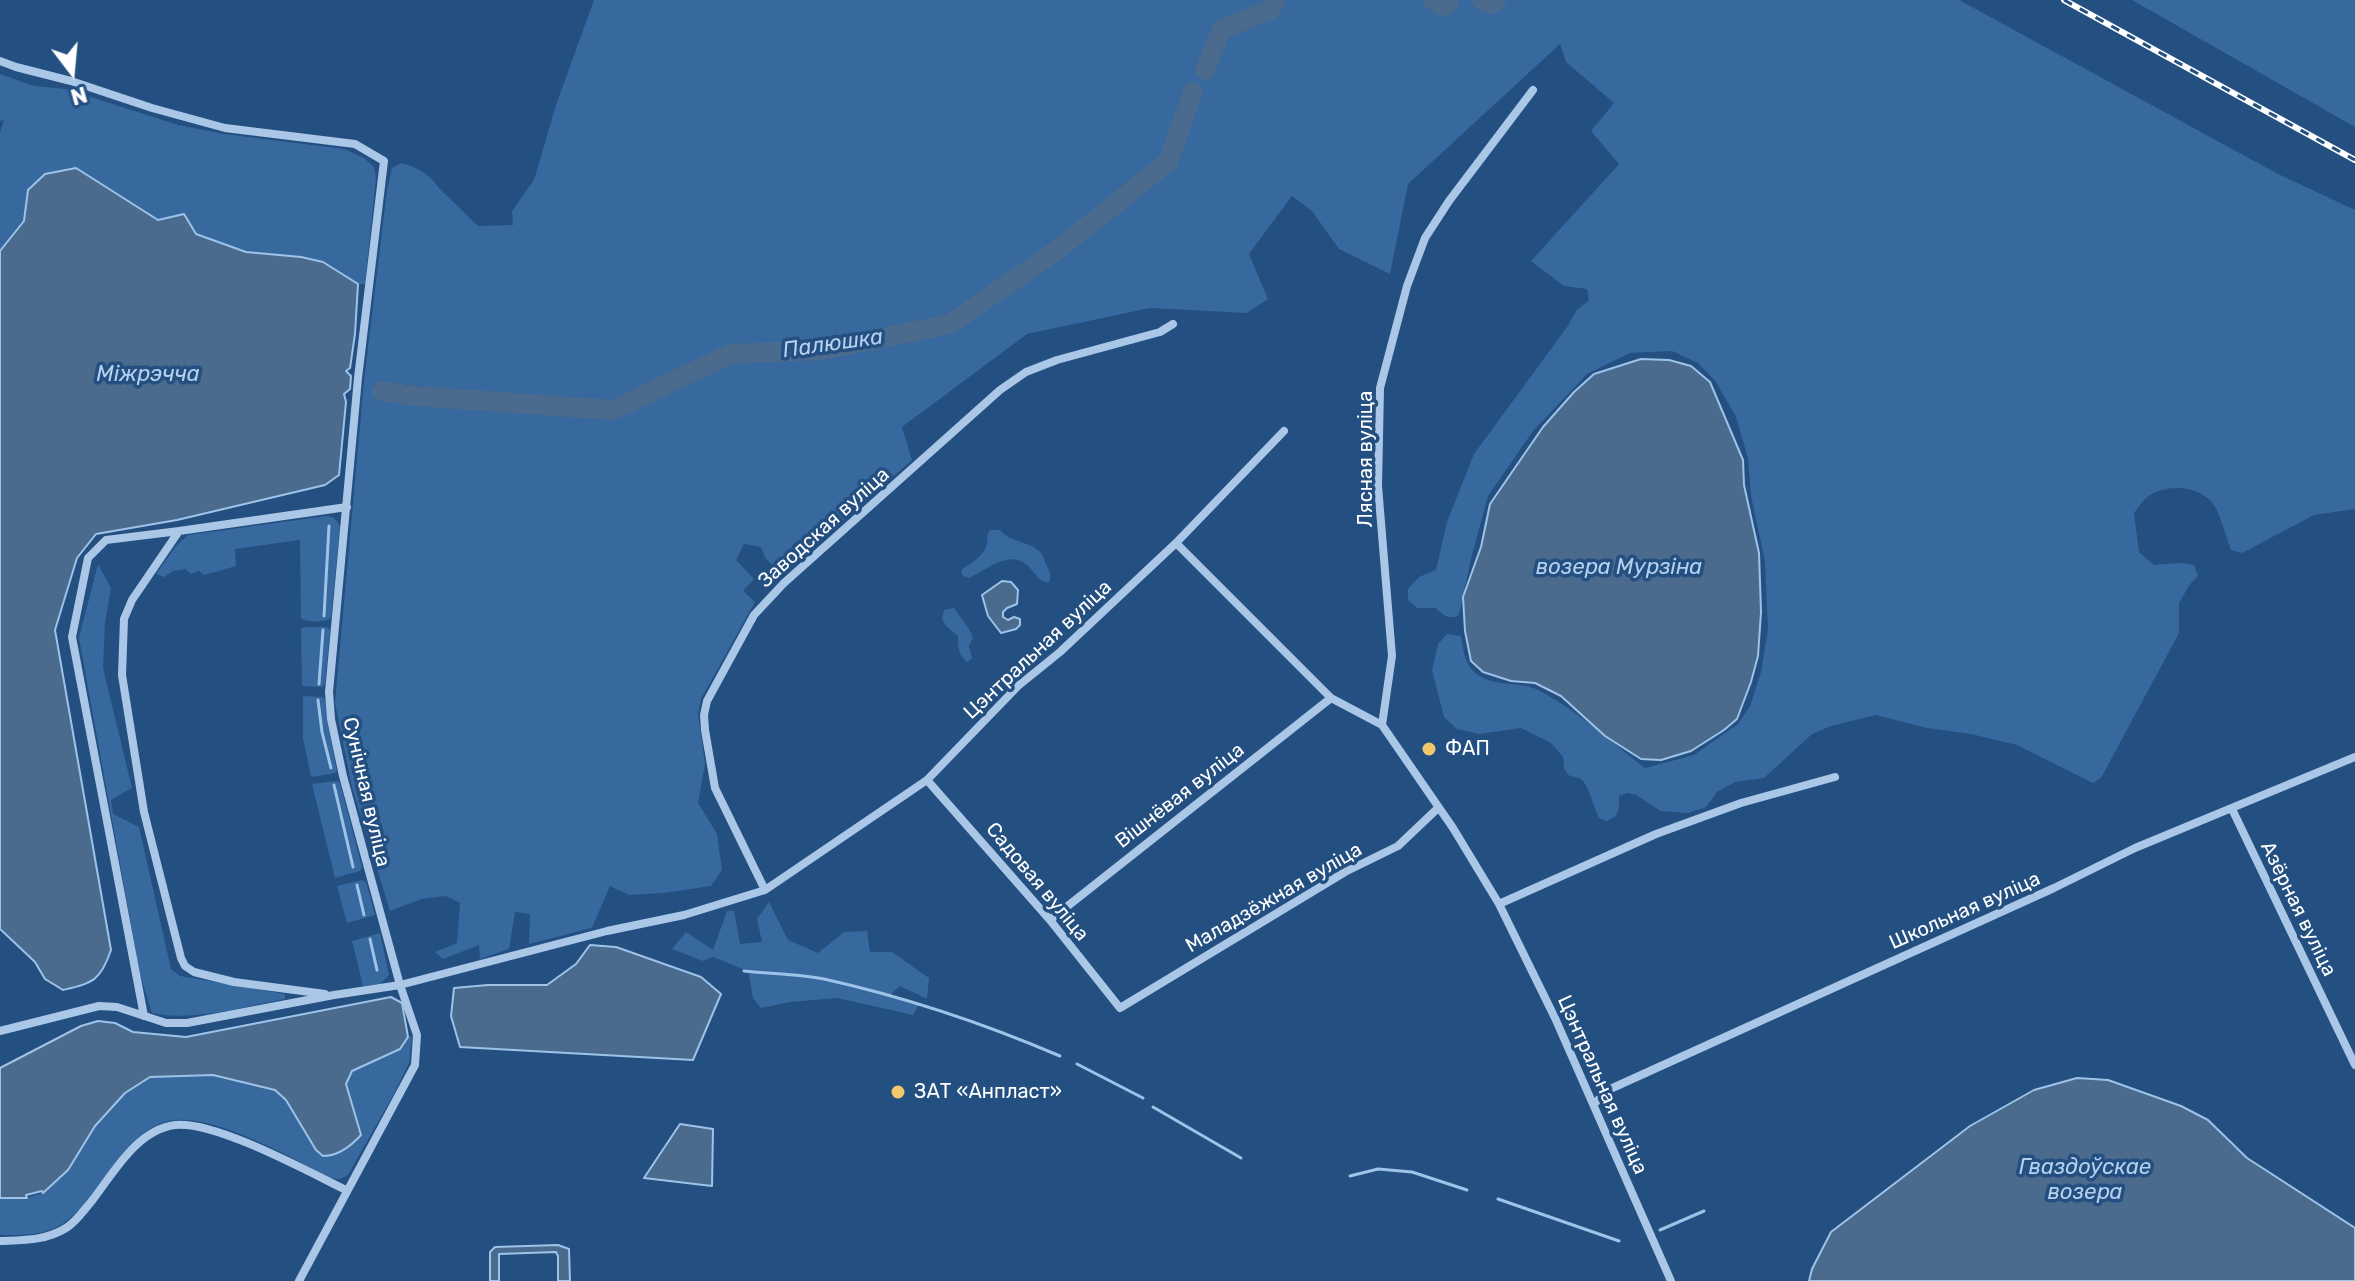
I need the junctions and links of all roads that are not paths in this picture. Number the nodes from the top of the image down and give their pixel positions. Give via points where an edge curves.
1 (0, 61) edge
2 (1533, 90) dead end
3 (1173, 324) dead end
4 (1284, 431) dead end
5 (347, 507) junction
6 (179, 531) junction
7 (1176, 543) junction
8 (1331, 698) junction
9 (1382, 725) junction
10 (2355, 757) edge
11 (1835, 777) dead end
12 (927, 780) junction
13 (1438, 808) junction
14 (2232, 809) junction
15 (765, 890) junction
16 (1499, 904) junction
17 (1050, 920) junction
18 (400, 985) junction
19 (334, 995) junction
20 (1120, 1008) joint
21 (144, 1016) junction
22 (0, 1031) edge
23 (2355, 1065) edge
24 (1594, 1104) junction
25 (346, 1190) junction
26 (0, 1241) edge
27 (299, 1281) edge
28 (1671, 1281) edge

1 - 5 street, Сунічная вуліца via 225,128 355,144 384,161
2 - 9 street, Лясная вуліца via 1425,238 1380,388 1378,486 1392,656
3 - 15 street, Заводская вуліца via 1057,360 1000,390 754,615 704,715 715,788
4 - 7 street, Цэнтральная вуліца
5 - 6 street
5 - 18 street, Сунічная вуліца via 329,692 331,719
6 - 19 street via 124,619 122,675 144,812 181,958 194,972 234,982
6 - 21 street via 106,540 88,558 72,637
7 - 8 street, Цэнтральная вуліца
7 - 12 street, Цэнтральная вуліца via 1018,686
8 - 9 street, Цэнтральная вуліца
8 - 17 street, Вішнёвая вуліца
9 - 13 street, Цэнтральная вуліца
10 - 14 street, Школьная вуліца
11 - 16 street via 1656,834
12 - 15 street, Цэнтральная вуліца
12 - 17 street, Садовая вуліца
13 - 16 street, Цэнтральная вуліца
13 - 20 street, Маладзёжная вуліца via 1398,846 1345,872
14 - 23 street, Азёрная вуліца
14 - 24 street, Школьная вуліца via 2135,848 1608,1090
15 - 18 street, Цэнтральная вуліца
16 - 24 street, Цэнтральная вуліца
17 - 20 street, Садовая вуліца
18 - 19 street, Цэнтральная вуліца
18 - 25 street, Сунічная вуліца via 417,1035 415,1065
19 - 21 street via 187,1023
21 - 22 street via 99,1006
24 - 28 street, Цэнтральная вуліца
25 - 26 street via 204,1127 176,1125 153,1132 133,1149 68,1227 35,1240
25 - 27 street, Сунічная вуліца

